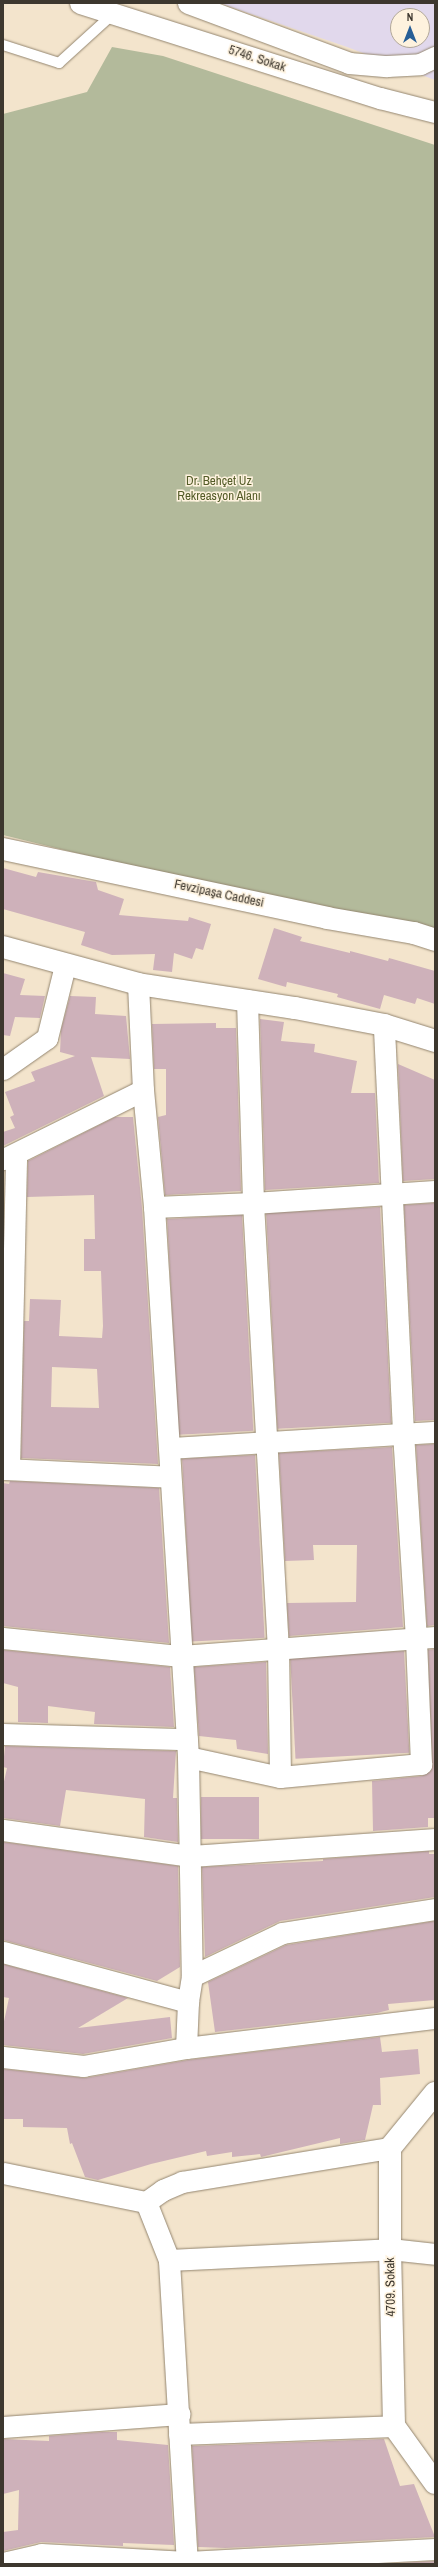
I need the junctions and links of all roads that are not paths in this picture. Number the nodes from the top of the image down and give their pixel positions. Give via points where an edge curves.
1 (80, 3) edge
2 (188, 3) edge
3 (114, 13) junction
4 (3, 45) edge
5 (435, 57) edge
6 (435, 112) edge
7 (3, 848) edge
8 (435, 940) edge
9 (3, 947) edge
10 (65, 965) junction
11 (138, 984) junction
12 (247, 1000) junction
13 (384, 1025) junction
14 (435, 1041) edge
15 (3, 1069) edge
16 (143, 1090) junction
17 (10, 1157) edge
18 (435, 1191) edge
19 (393, 1194) junction
20 (253, 1203) junction
21 (154, 1207) junction
22 (403, 1432) junction
23 (435, 1432) edge
24 (266, 1441) junction
25 (170, 1448) junction
26 (6, 1469) edge
27 (170, 1477) junction
28 (3, 1638) edge
29 (426, 1638) edge
30 (278, 1648) junction
31 (181, 1656) junction
32 (3, 1734) edge
33 (187, 1748) junction
34 (280, 1777) junction
35 (3, 1830) edge
36 (435, 1839) edge
37 (191, 1856) junction
38 (435, 1909) edge
39 (3, 1952) edge
40 (192, 1976) junction
41 (188, 2002) junction
42 (435, 2018) edge
43 (186, 2048) junction
44 (3, 2057) edge
45 (435, 2093) edge
46 (390, 2148) junction
47 (3, 2173) edge
48 (146, 2202) junction
49 (390, 2250) junction
50 (435, 2254) edge
51 (169, 2260) junction
52 (180, 2424) junction
53 (394, 2426) junction
54 (3, 2428) edge
55 (435, 2483) edge
56 (435, 2550) edge
57 (3, 2563) edge
58 (187, 2563) edge

1 - 3 street, 5746. Sokak
2 - 5 street, 5746. Sokak via 349,63 393,66 420,64
3 - 4 lane via 59,63
3 - 6 street, 5746. Sokak via 380,98
7 - 8 street, Fevzipaşa Caddesi
9 - 10 street
10 - 11 street
10 - 15 street via 47,1038
11 - 12 street
11 - 16 street
12 - 13 street
12 - 20 street
13 - 14 street
13 - 19 street
16 - 17 street
16 - 21 street
17 - 26 street
18 - 19 street
19 - 20 street
19 - 22 street
20 - 21 street
20 - 24 street
21 - 25 street
22 - 23 street
22 - 24 street
22 - 29 street
24 - 25 street
24 - 30 street
25 - 27 street
26 - 27 street
27 - 31 street
28 - 31 street
29 - 30 street
29 - 34 street via 421,1764
30 - 31 street
30 - 34 street
31 - 33 street
32 - 33 street
33 - 34 street
33 - 37 street
35 - 37 street
36 - 37 street
37 - 40 street
38 - 40 street via 282,1933
39 - 41 street
40 - 41 street
41 - 43 street
42 - 43 street
43 - 44 street via 83,2066
45 - 46 street
46 - 48 street via 182,2182
46 - 49 street, 4709. Sokak
47 - 48 street
48 - 51 street
49 - 50 street
49 - 51 street
49 - 53 street, 4709. Sokak
51 - 52 street
52 - 53 street
52 - 54 street
52 - 58 street
53 - 55 street
56 - 58 street
57 - 58 street via 41,2554

